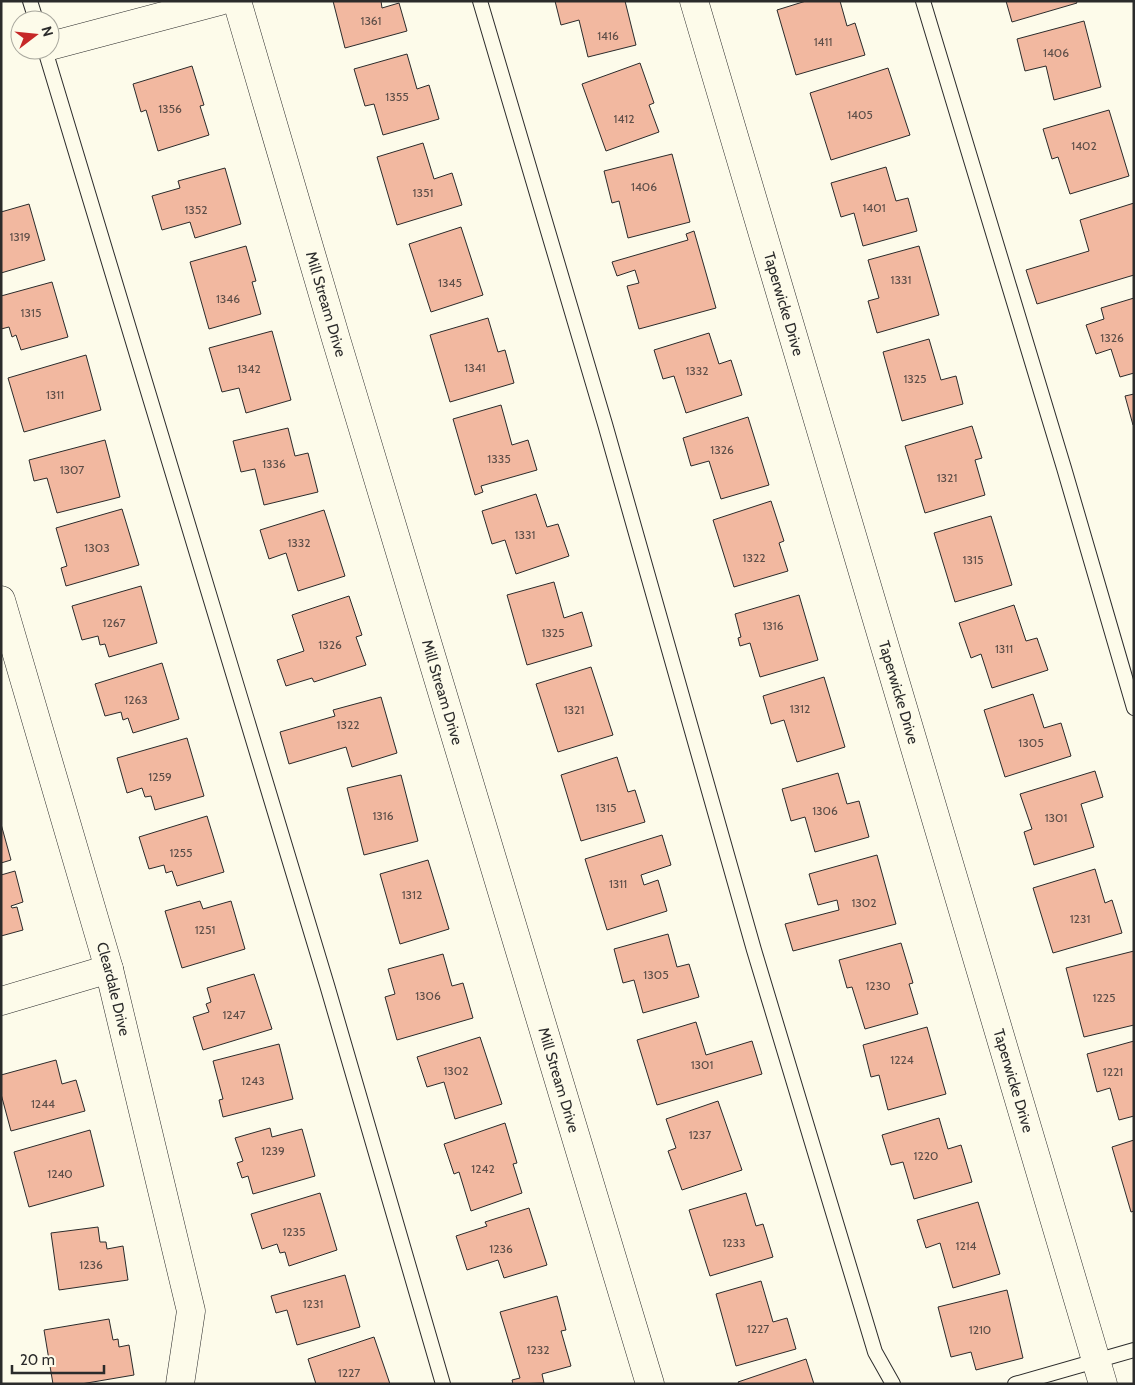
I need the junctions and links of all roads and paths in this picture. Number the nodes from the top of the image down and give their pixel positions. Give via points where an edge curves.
1 (220, 1) edge
2 (237, 1) edge
3 (480, 1) edge
4 (694, 1) edge
5 (923, 1) edge
6 (60, 43) edge
7 (48, 60) edge
8 (1, 600) edge
9 (1134, 708) edge
10 (109, 969) junction
11 (1, 1001) edge
12 (1134, 1350) edge
13 (1100, 1373) edge
14 (180, 1384) edge
15 (443, 1384) edge
16 (650, 1384) edge
17 (893, 1384) edge
18 (1015, 1384) edge

1 - 6 street
2 - 16 street, Mill Stream Drive
3 - 17 lane via 608,433 754,950 875,1352
4 - 13 street, Taperwicke Drive
5 - 9 lane
7 - 15 lane via 327,984
8 - 10 street, Cleardale Drive
10 - 11 street
10 - 14 street, Cleardale Drive via 191,1311
12 - 13 lane
13 - 18 lane

